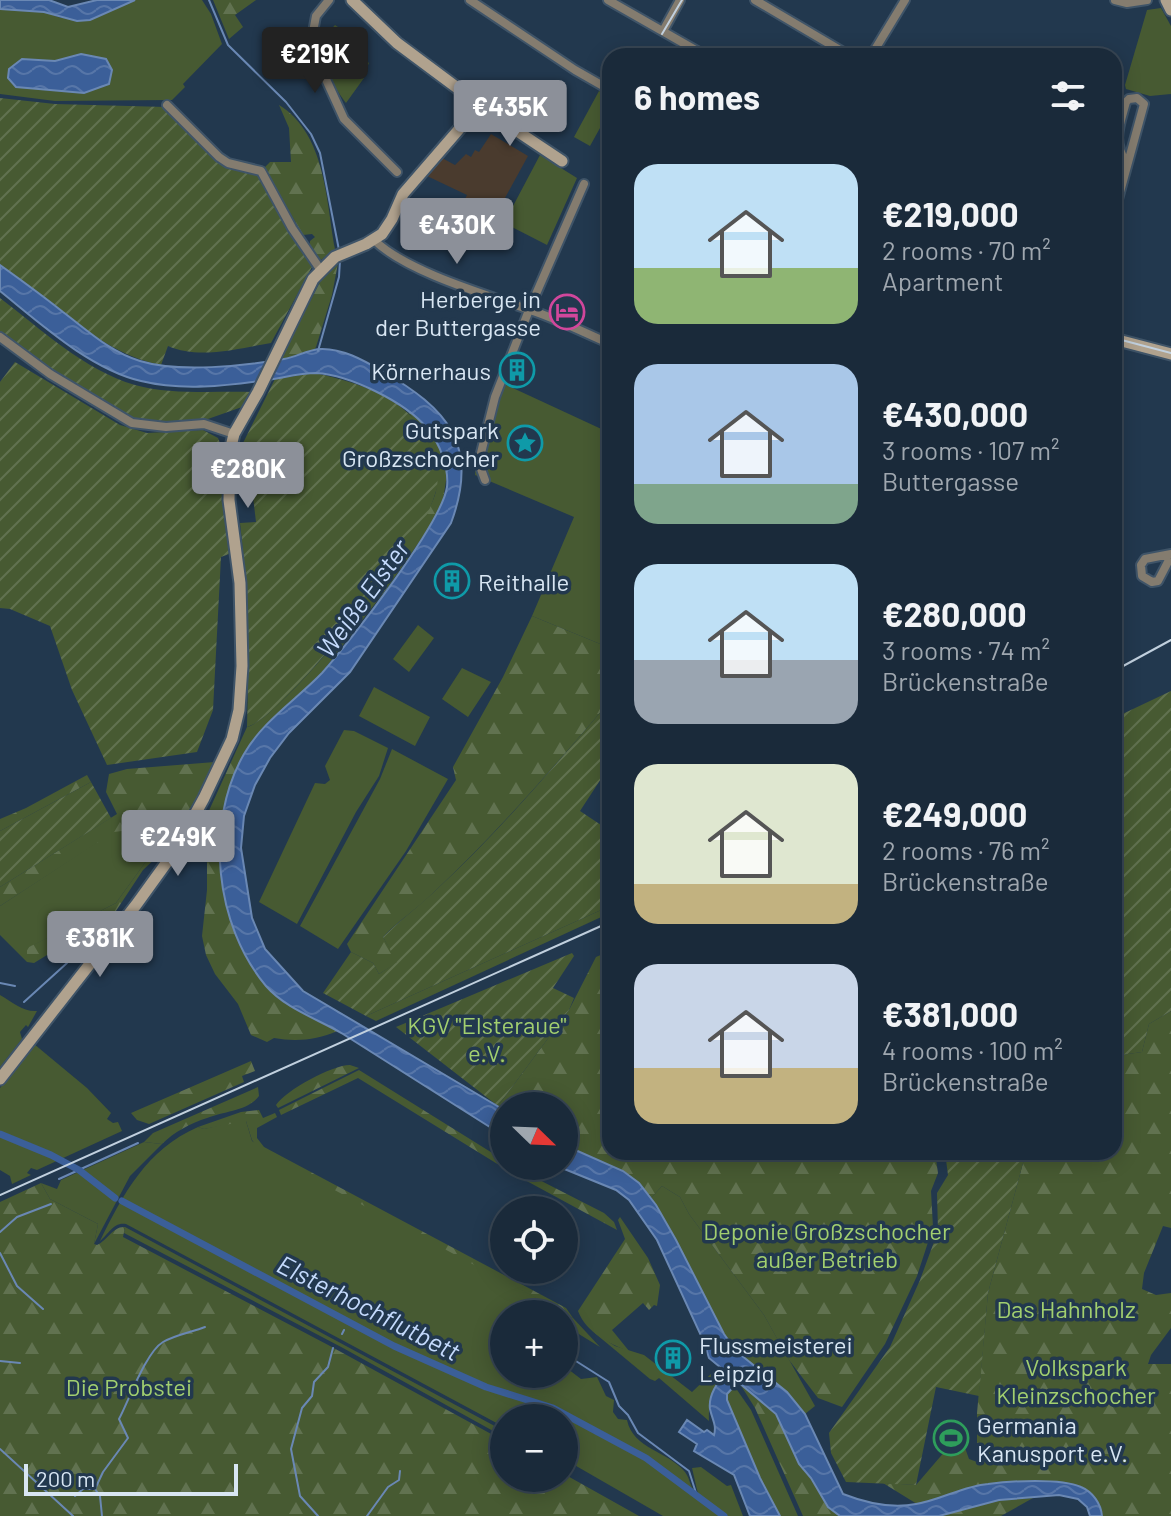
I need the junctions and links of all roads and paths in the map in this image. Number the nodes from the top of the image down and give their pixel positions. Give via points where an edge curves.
1 (329, 0) edge
2 (352, 0) edge
3 (470, 0) edge
4 (608, 0) edge
5 (680, 0) edge
6 (755, 0) edge
7 (905, 0) edge
8 (1115, 0) edge
9 (1147, 0) edge
10 (1166, 0) edge
11 (1171, 10) edge
12 (663, 31) junction
13 (692, 48) edge
14 (836, 48) edge
15 (876, 48) edge
16 (602, 85) edge
17 (167, 105) dead end
18 (480, 105) junction
19 (1122, 118) edge
20 (1122, 156) edge
21 (562, 161) dead end
22 (1127, 164) junction
23 (397, 172) dead end
24 (1122, 183) edge
25 (584, 184) dead end
26 (374, 240) junction
27 (324, 265) junction
28 (529, 310) junction
29 (0, 337) edge
30 (602, 341) edge
31 (1122, 341) edge
32 (1171, 352) edge
33 (234, 434) junction
34 (485, 480) dead end
35 (0, 1079) edge

1 - 23 street via 316,16 313,32 319,64 344,119
2 - 18 main road via 397,43
3 - 16 street
4 - 12 street
5 - 12 street
6 - 14 street
7 - 15 street
8 - 9 street
10 - 11 main road
12 - 13 street
17 - 27 street via 219,157 261,171 292,228
18 - 21 main road
18 - 26 main road via 410,185 387,228
19 - 22 street via 1129,99 1144,104
20 - 22 street
22 - 24 street
25 - 28 street
26 - 27 main road
26 - 28 street via 422,268
27 - 33 main road
28 - 30 street
28 - 34 street via 487,423 481,453
29 - 33 street via 132,423 204,424
31 - 32 main road
33 - 35 main road via 229,500 240,583 242,666 232,739 175,851

